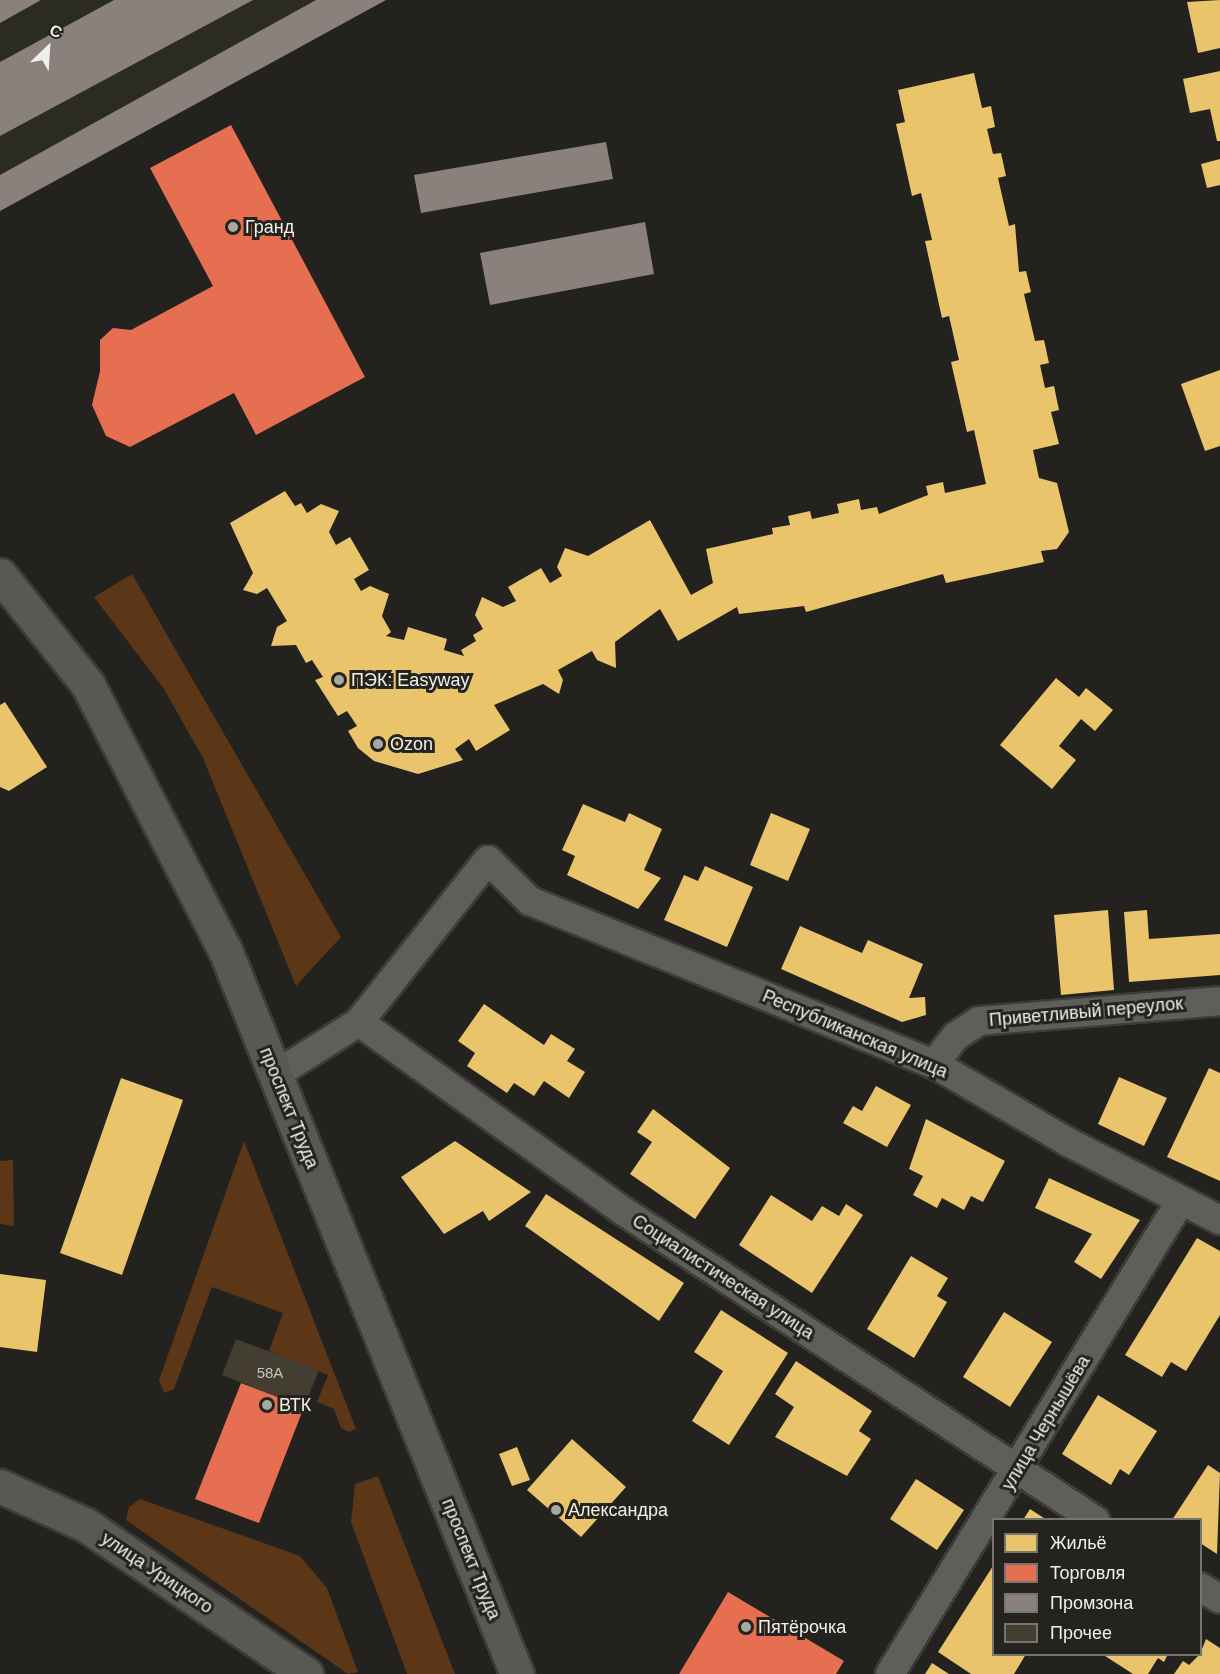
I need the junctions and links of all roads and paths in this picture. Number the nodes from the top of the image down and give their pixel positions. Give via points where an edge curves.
1 (0, 575) edge
2 (1220, 1000) edge
3 (359, 1022) junction
4 (934, 1064) junction
5 (275, 1075) junction
6 (1180, 1202) junction
7 (1220, 1220) edge
8 (1017, 1470) junction
9 (0, 1486) edge
10 (1092, 1518) edge
11 (1202, 1588) edge
12 (1220, 1599) edge
13 (306, 1674) edge
14 (517, 1674) edge
15 (890, 1674) edge

1 - 5 main road, проспект Труда via 88,685 218,935
2 - 4 street, Приветливый переулок via 980,1021 956,1036
3 - 4 street, Республиканская улица via 488,860 530,901
3 - 5 street
3 - 8 street, Социалистическая улица via 626,1213
4 - 6 street, Республиканская улица
5 - 14 main road, проспект Труда
6 - 7 street, Республиканская улица
6 - 8 street, улица Чернышёва
8 - 10 street, Социалистическая улица
8 - 15 street, улица Чернышёва
9 - 13 main road, улица Урицкого via 86,1525
11 - 12 street

